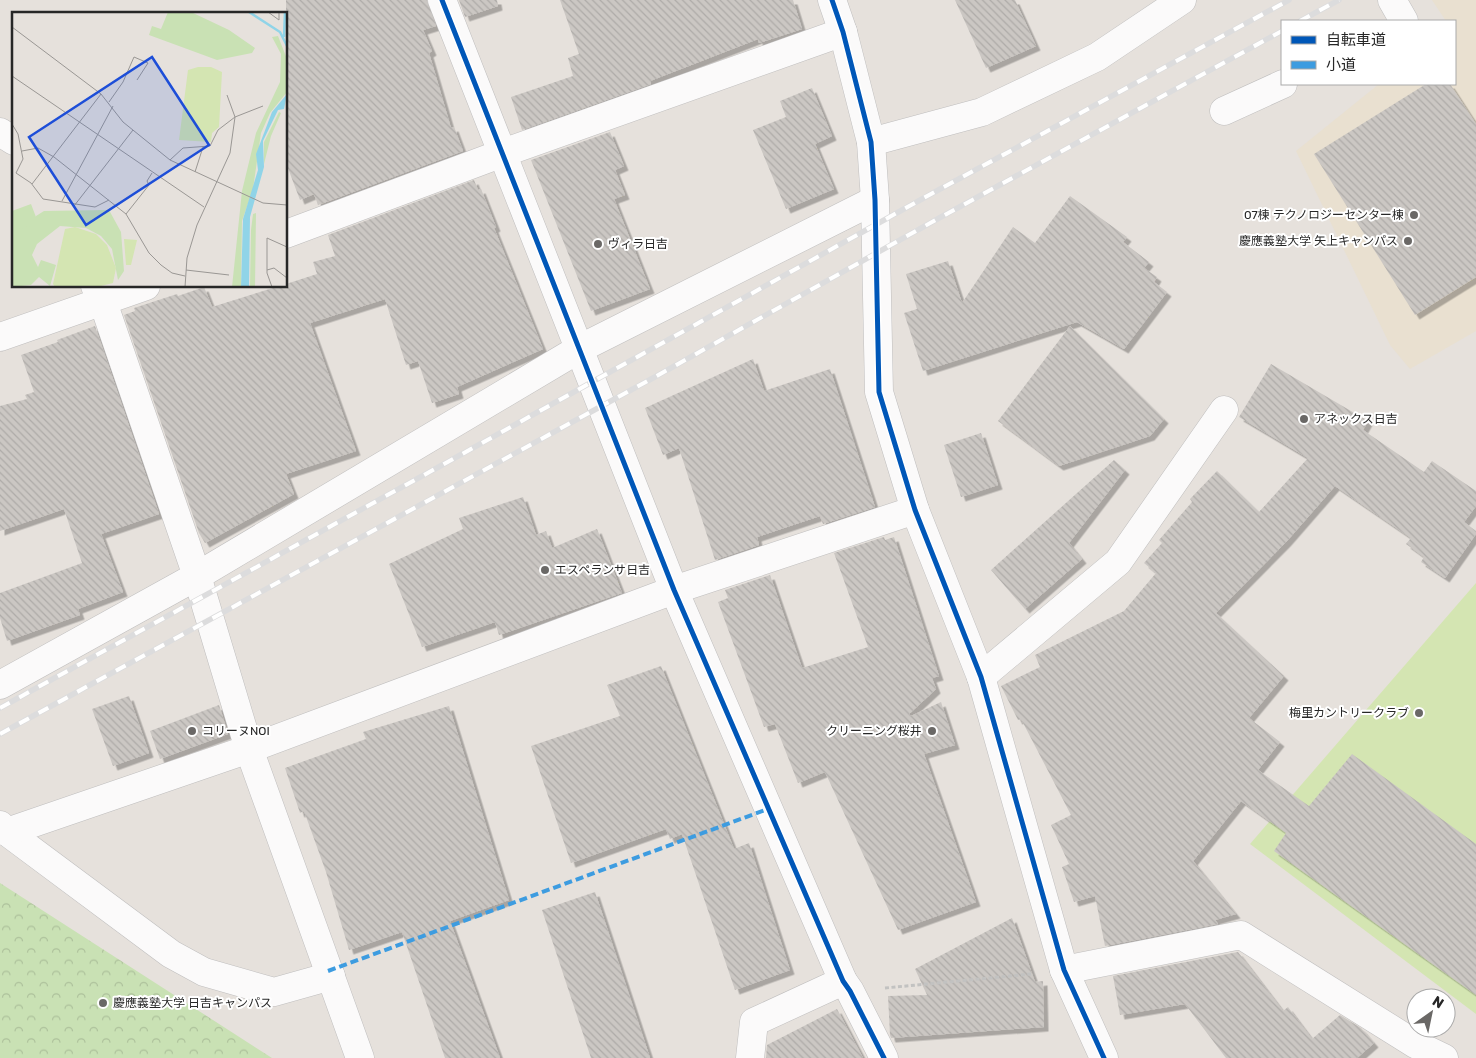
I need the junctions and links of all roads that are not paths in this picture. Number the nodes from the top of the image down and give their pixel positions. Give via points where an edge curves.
1 (442, 0) edge
2 (832, 0) edge
3 (1182, 0) edge
4 (1392, 0) edge
5 (1403, 20) edge
6 (842, 32) junction
7 (1281, 85) edge
8 (1224, 111) dead end
9 (0, 132) edge
10 (12, 140) edge
11 (871, 142) junction
12 (502, 154) junction
13 (875, 200) junction
14 (288, 233) edge
15 (134, 288) edge
16 (99, 294) edge
17 (0, 337) edge
18 (580, 349) junction
19 (1224, 410) dead end
20 (915, 510) junction
21 (197, 576) junction
22 (674, 590) junction
23 (981, 677) junction
24 (0, 685) edge
25 (249, 749) junction
26 (3, 829) edge
27 (1064, 970) junction
28 (331, 976) junction
29 (846, 986) junction
30 (1407, 1051) edge
31 (360, 1058) edge
32 (750, 1058) edge
33 (884, 1058) edge
34 (1104, 1058) edge
35 (1444, 1058) edge

1 - 12 street
2 - 6 street
3 - 11 street via 1097,57 982,112
4 - 5 street
6 - 11 street
6 - 12 street
7 - 8 street
9 - 10 street
11 - 13 street
12 - 14 street
12 - 18 street
13 - 18 street
13 - 20 street via 879,392
15 - 16 street
16 - 17 street
16 - 21 street
18 - 21 street
18 - 22 street
19 - 23 street via 1118,562
20 - 22 street
20 - 23 street
21 - 24 street
21 - 25 street
22 - 25 street
22 - 29 street
23 - 27 street
25 - 26 street
25 - 28 street
26 - 28 street via 170,954 204,972 274,992
27 - 30 street via 1241,935
27 - 34 street
28 - 31 street
29 - 32 street via 754,1022
29 - 33 street
30 - 35 street

